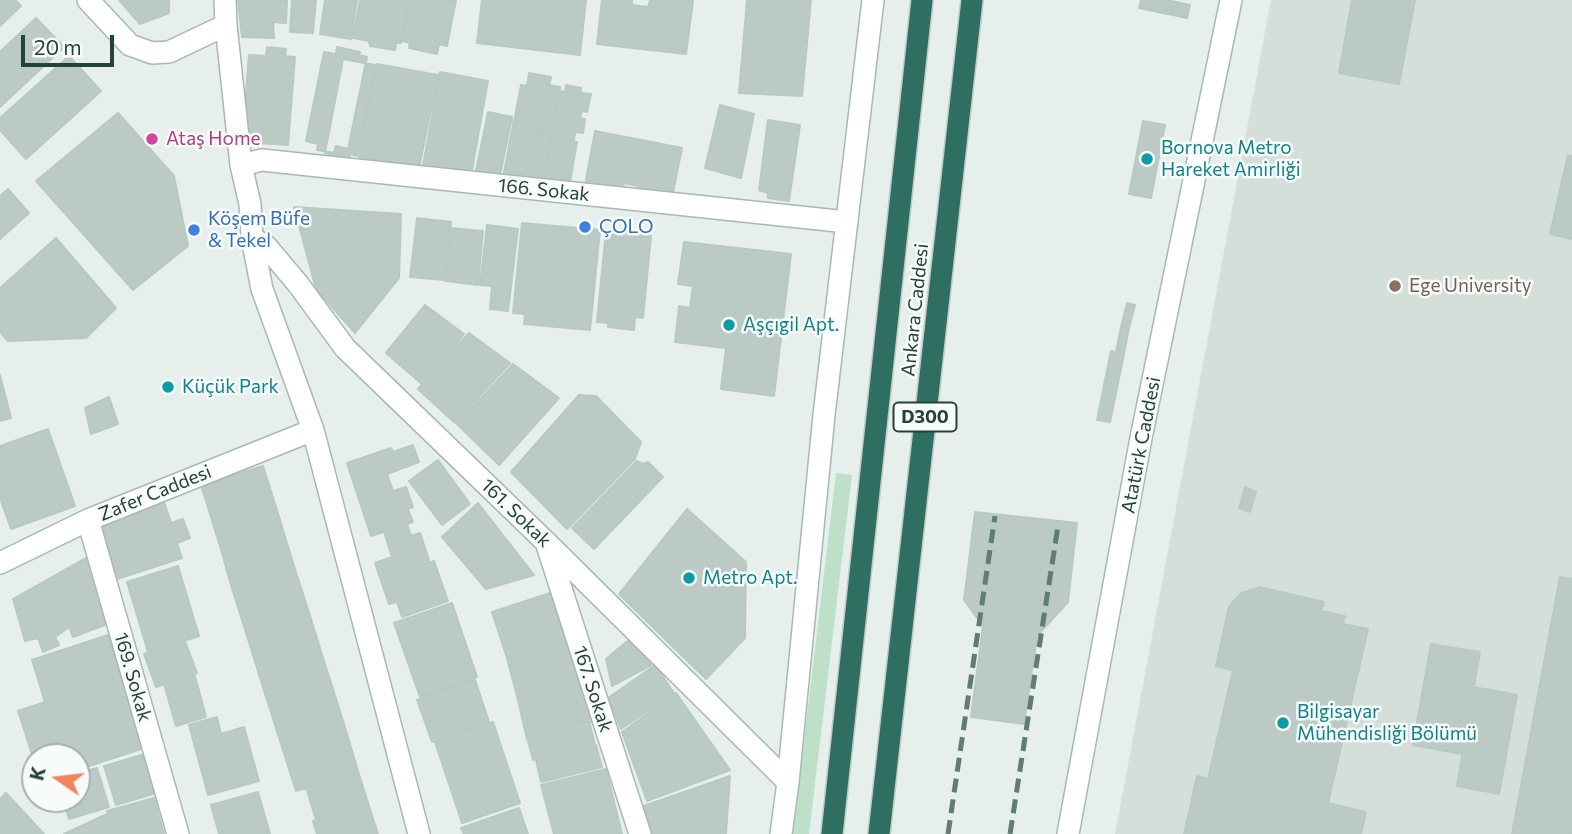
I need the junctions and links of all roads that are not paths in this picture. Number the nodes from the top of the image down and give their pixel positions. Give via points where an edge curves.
1 (88, 0) edge
2 (226, 0) edge
3 (922, 0) edge
4 (972, 0) edge
5 (1231, 0) edge
6 (871, 1) edge
7 (226, 25) junction
8 (241, 165) junction
9 (847, 222) junction
10 (253, 238) junction
11 (313, 430) junction
12 (88, 520) junction
13 (547, 543) junction
14 (0, 563) edge
15 (788, 782) junction
16 (178, 834) edge
17 (419, 834) edge
18 (640, 834) edge
19 (781, 834) edge
20 (832, 834) edge
21 (879, 834) edge
22 (1068, 834) edge

1 - 7 street via 130,45 152,52 169,52
2 - 7 street
3 - 20 highway, Ankara Caddesi / D300
4 - 21 highway, Ankara Caddesi / D300
5 - 22 street, Atatürk Caddesi via 1141,438
6 - 9 street
7 - 8 street
8 - 9 street, 166. Sokak via 262,160
8 - 10 street
9 - 15 street
10 - 11 street via 261,289
10 - 13 street, 161. Sokak via 266,246 298,284 345,348
11 - 12 street, Zafer Caddesi
11 - 17 street
12 - 14 street, Zafer Caddesi
12 - 16 street, 169. Sokak
13 - 15 street, 161. Sokak
13 - 18 street, 167. Sokak
15 - 19 street

